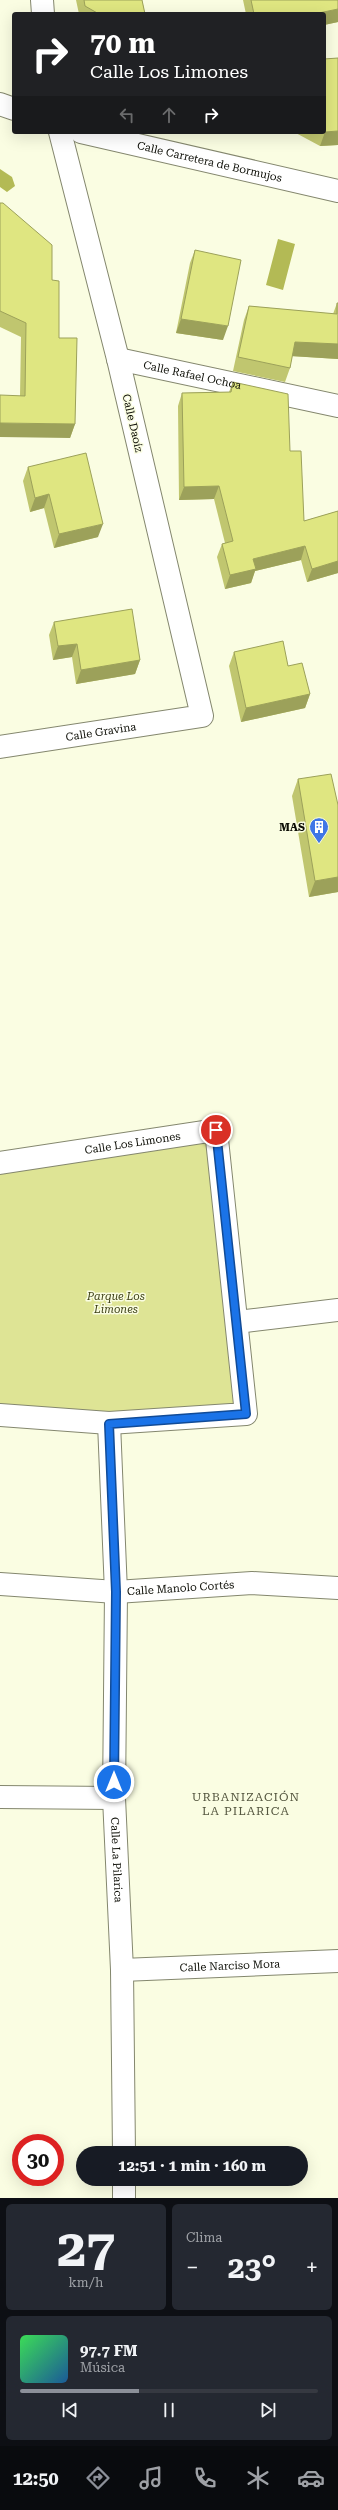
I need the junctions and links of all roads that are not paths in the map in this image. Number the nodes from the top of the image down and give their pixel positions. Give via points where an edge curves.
1 (42, 0) edge
2 (44, 12) edge
3 (0, 104) edge
4 (12, 108) edge
5 (61, 134) edge
6 (90, 134) edge
7 (338, 191) edge
8 (118, 359) junction
9 (338, 406) edge
10 (202, 716) joint
11 (0, 747) edge
12 (0, 1163) edge
13 (338, 1310) edge
14 (237, 1322) junction
15 (0, 1415) edge
16 (109, 1424) junction
17 (0, 1584) edge
18 (338, 1588) edge
19 (116, 1592) junction
20 (0, 1797) edge
21 (114, 1798) junction
22 (338, 1961) edge
23 (122, 1970) junction
24 (124, 2146) edge
25 (124, 2186) edge
26 (124, 2198) edge

1 - 2 street
3 - 4 street
5 - 8 street, Calle Daoíz
6 - 7 street, Calle Carretera de Bormujos
8 - 9 street, Calle Rafael Ochoa
8 - 10 street, Calle Daoíz
10 - 11 street, Calle Gravina
12 - 14 street, Calle Los Limones via 216,1130
13 - 14 street
14 - 16 street, Calle Los Limones via 246,1414
15 - 16 street, Calle Los Limones
16 - 19 street, Calle La Pilarica
17 - 19 street, Calle Manolo Cortés
18 - 19 street, Calle Manolo Cortés via 252,1583
19 - 21 street, Calle La Pilarica
20 - 21 street
21 - 23 street, Calle La Pilarica
22 - 23 street, Calle Narciso Mora
23 - 24 street, Calle La Pilarica
25 - 26 street

